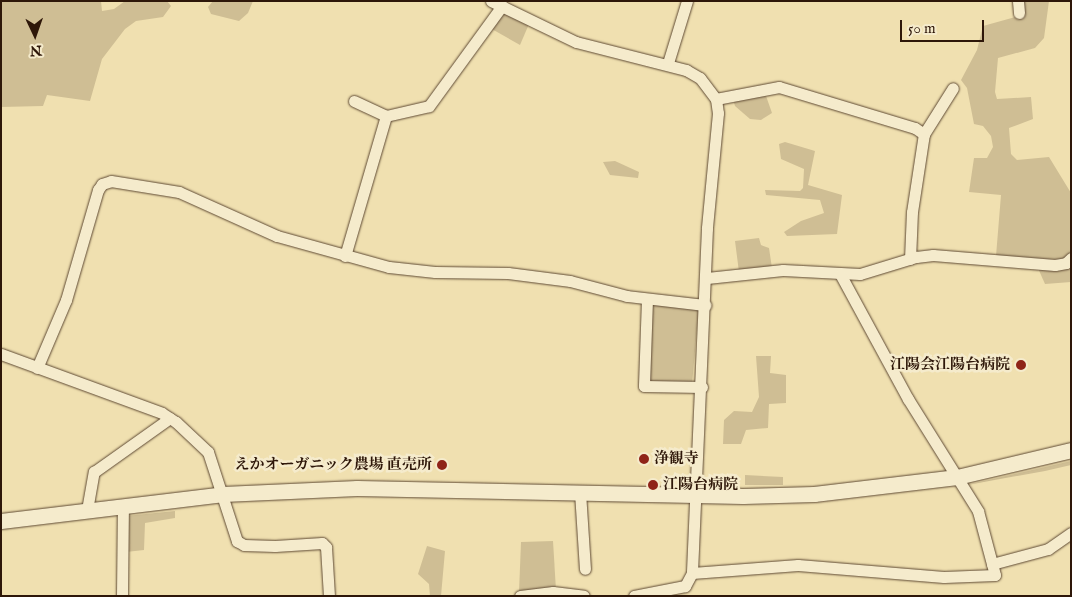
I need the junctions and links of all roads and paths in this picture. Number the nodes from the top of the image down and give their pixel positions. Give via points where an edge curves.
1 (491, 1) edge
2 (687, 1) edge
3 (1018, 1) edge
4 (502, 6) junction
5 (1018, 13) dead end
6 (668, 63) junction
7 (953, 88) dead end
8 (716, 99) junction
9 (354, 100) dead end
10 (386, 116) junction
11 (924, 134) junction
12 (346, 256) junction
13 (1071, 258) edge
14 (910, 259) junction
15 (840, 274) junction
16 (707, 278) junction
17 (647, 299) junction
18 (705, 305) junction
19 (1, 354) edge
20 (37, 368) junction
21 (702, 387) junction
22 (170, 418) junction
23 (1071, 450) edge
24 (957, 477) junction
25 (580, 492) junction
26 (223, 494) junction
27 (695, 495) junction
28 (123, 506) junction
29 (87, 510) junction
30 (1, 521) edge
31 (1071, 533) edge
32 (992, 564) junction
33 (585, 569) dead end
34 (692, 574) junction
35 (122, 596) edge
36 (329, 596) edge
37 (520, 596) edge
38 (584, 596) edge
39 (634, 596) edge

1 - 4 street
2 - 6 street
3 - 5 street
4 - 6 street via 576,42
4 - 10 street via 429,106
6 - 8 street via 700,78
7 - 11 street
8 - 11 street via 779,87 915,128
8 - 16 street via 718,113 707,228
9 - 10 street
10 - 12 street
11 - 14 street via 912,212
12 - 17 street via 414,270 482,270 570,281
12 - 20 street via 277,236 179,192 123,180 102,184 66,300
13 - 14 street via 1066,263 1055,265 933,255
14 - 15 street via 877,271
15 - 16 street via 782,270
15 - 24 street via 908,399
16 - 18 street
17 - 18 street
17 - 21 street via 644,386
18 - 21 street
19 - 20 street
20 - 22 street
21 - 27 street
22 - 26 street via 208,452
22 - 29 street via 94,472
23 - 24 street
24 - 27 street via 840,492
24 - 32 street via 978,512
25 - 26 street via 357,488
25 - 27 street
25 - 33 street
26 - 28 street
26 - 36 street via 233,533 244,545 322,544 326,547
27 - 34 street
28 - 29 street
28 - 35 street
29 - 30 street
31 - 32 street via 1048,549
32 - 34 street via 994,575 988,576 944,577 798,565
34 - 39 street via 685,586
37 - 38 street via 553,592

